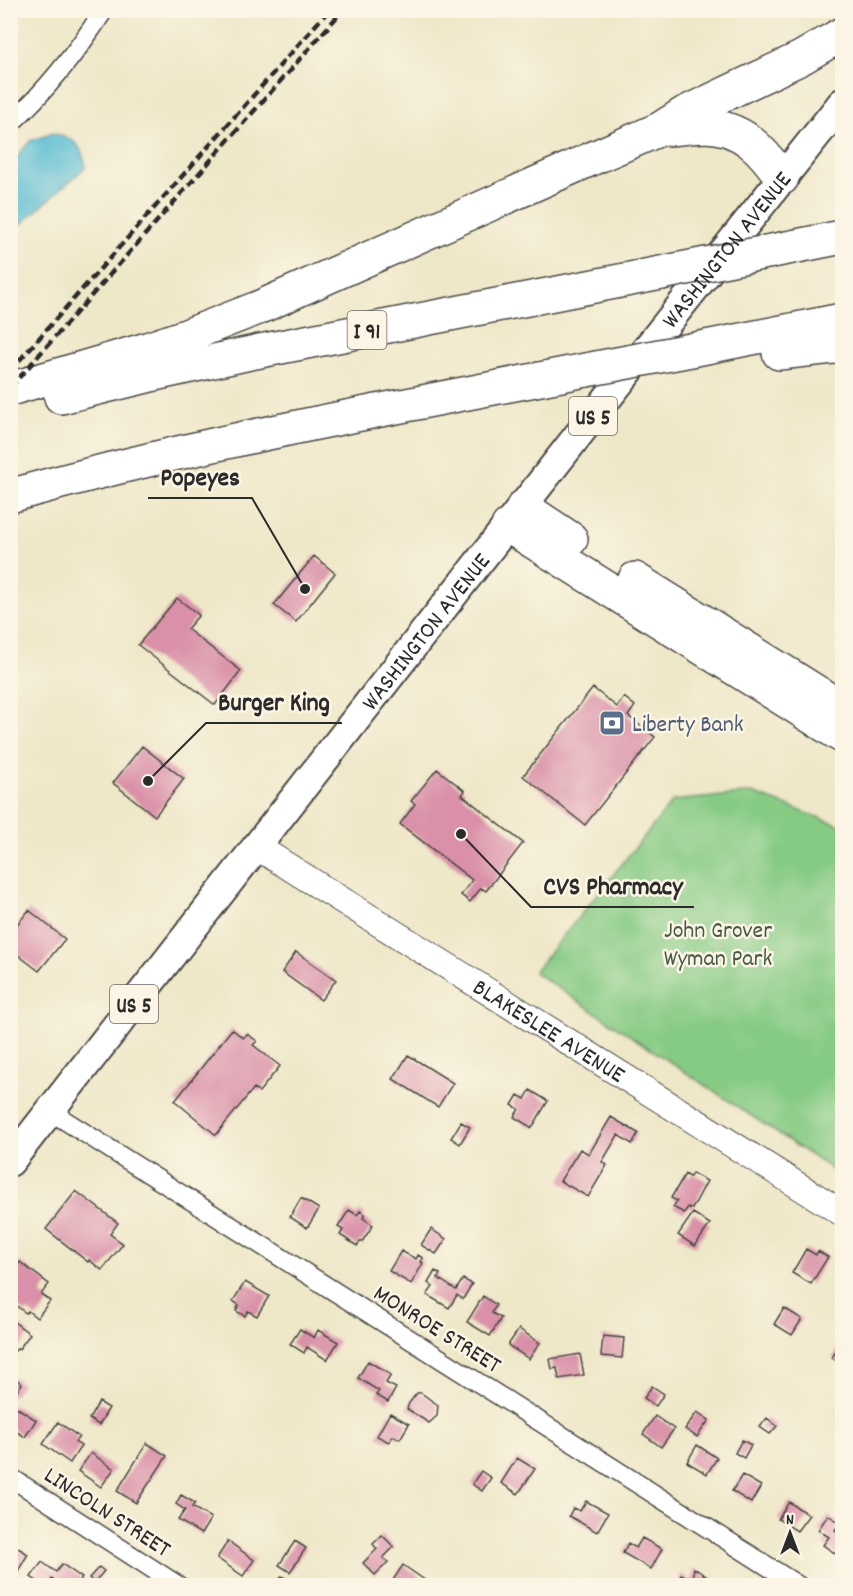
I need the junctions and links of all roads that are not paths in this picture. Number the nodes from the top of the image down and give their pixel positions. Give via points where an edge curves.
1 (104, 10) edge
2 (843, 33) edge
3 (843, 103) edge
4 (10, 124) edge
5 (660, 129) junction
6 (782, 178) junction
7 (843, 237) edge
8 (843, 320) edge
9 (843, 346) edge
10 (700, 348) junction
11 (10, 389) edge
12 (10, 410) edge
13 (10, 496) edge
14 (515, 517) junction
15 (843, 708) edge
16 (843, 736) edge
17 (257, 847) junction
18 (50, 1111) junction
19 (10, 1162) edge
20 (843, 1213) edge
21 (10, 1477) edge
22 (178, 1586) edge
23 (799, 1586) edge

1 - 4 street via 55,78
2 - 5 highway
3 - 6 main road, WASHINGTON AVENUE / US 5
5 - 6 highway via 706,126 735,132 759,148
5 - 11 highway via 258,308 186,336
6 - 14 main road, WASHINGTON AVENUE / US 5
7 - 12 highway, I 91, bridge via 255,352
8 - 10 highway
9 - 10 highway via 762,354
10 - 13 highway, bridge via 211,445
14 - 15 highway via 561,534
14 - 16 highway
14 - 17 main road, WASHINGTON AVENUE / US 5
17 - 18 main road, WASHINGTON AVENUE / US 5
17 - 20 street, BLAKESLEE AVENUE
18 - 19 main road, WASHINGTON AVENUE / US 5
18 - 23 street, MONROE STREET
21 - 22 street, LINCOLN STREET

